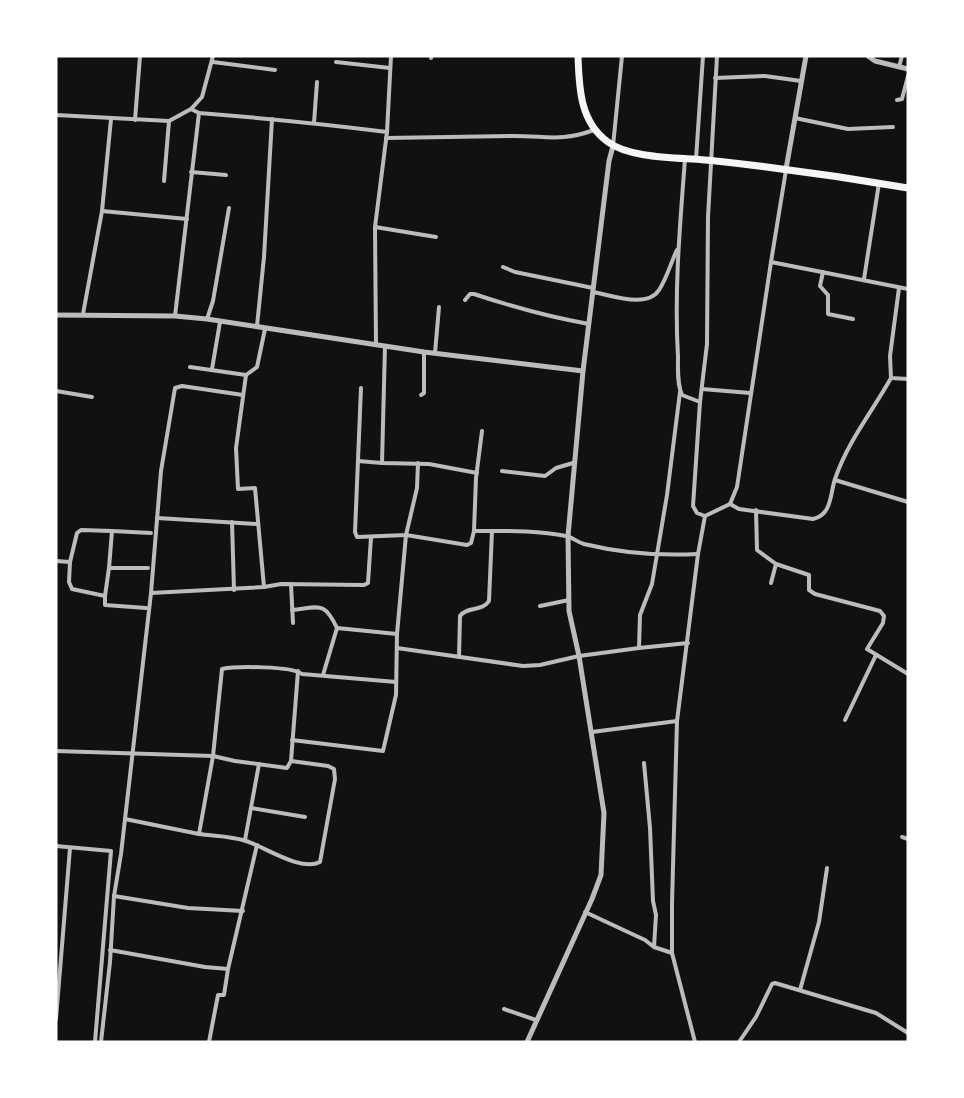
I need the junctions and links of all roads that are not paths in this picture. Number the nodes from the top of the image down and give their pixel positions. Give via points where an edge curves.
1 (140, 56) edge
2 (213, 56) edge
3 (391, 56) edge
4 (578, 56) edge
5 (622, 56) edge
6 (703, 56) edge
7 (717, 56) edge
8 (806, 56) edge
9 (868, 56) edge
10 (902, 56) edge
11 (213, 62) junction
12 (336, 62) dead end
13 (899, 67) junction
14 (390, 68) junction
15 (908, 69) edge
16 (275, 70) dead end
17 (908, 76) edge
18 (715, 78) junction
19 (801, 81) junction
20 (317, 82) dead end
21 (897, 100) dead end
22 (191, 109) junction
23 (199, 113) junction
24 (56, 115) edge
25 (795, 118) junction
26 (111, 119) junction
27 (272, 119) junction
28 (135, 120) junction
29 (169, 121) junction
30 (314, 123) junction
31 (893, 127) dead end
32 (594, 130) junction
33 (387, 132) junction
34 (386, 138) junction
35 (614, 146) junction
36 (685, 158) junction
37 (696, 159) junction
38 (786, 169) junction
39 (191, 172) junction
40 (226, 175) dead end
41 (164, 182) dead end
42 (879, 183) junction
43 (908, 188) edge
44 (228, 208) dead end
45 (102, 211) junction
46 (187, 219) junction
47 (375, 227) junction
48 (436, 237) dead end
49 (678, 248) junction
50 (771, 262) junction
51 (502, 267) dead end
52 (823, 272) junction
53 (864, 279) junction
54 (899, 288) junction
55 (908, 289) edge
56 (593, 290) junction
57 (465, 300) dead end
58 (439, 307) dead end
59 (83, 314) junction
60 (56, 315) edge
61 (175, 316) junction
62 (207, 319) junction
63 (853, 319) dead end
64 (220, 322) junction
65 (589, 324) junction
66 (257, 326) junction
67 (265, 329) junction
68 (376, 345) junction
69 (385, 346) junction
70 (424, 352) junction
71 (435, 353) junction
72 (190, 368) dead end
73 (212, 369) junction
74 (583, 371) junction
75 (246, 375) junction
76 (891, 378) junction
77 (908, 379) edge
78 (361, 388) dead end
79 (702, 390) junction
80 (56, 391) edge
81 (680, 392) junction
82 (750, 393) junction
83 (243, 395) junction
84 (421, 395) dead end
85 (92, 396) dead end
86 (700, 402) junction
87 (482, 431) dead end
88 (358, 462) junction
89 (382, 463) junction
90 (418, 463) junction
91 (573, 463) junction
92 (502, 471) dead end
93 (477, 473) junction
94 (835, 480) junction
95 (908, 502) edge
96 (730, 504) junction
97 (756, 510) junction
98 (705, 516) junction
99 (157, 518) junction
100 (232, 522) junction
101 (258, 524) junction
102 (112, 531) junction
103 (474, 531) junction
104 (492, 531) junction
105 (151, 532) dead end
106 (406, 535) junction
107 (568, 536) junction
108 (371, 537) junction
109 (656, 554) junction
110 (698, 554) junction
111 (56, 561) edge
112 (70, 562) junction
113 (776, 564) junction
114 (109, 568) junction
115 (148, 568) dead end
116 (771, 583) dead end
117 (291, 584) junction
118 (264, 587) junction
119 (234, 590) junction
120 (151, 593) junction
121 (105, 596) junction
122 (569, 600) junction
123 (540, 606) dead end
124 (146, 608) dead end
125 (292, 610) junction
126 (293, 623) dead end
127 (337, 628) junction
128 (396, 634) junction
129 (688, 643) junction
130 (397, 648) junction
131 (639, 648) junction
132 (876, 655) junction
133 (579, 656) junction
134 (459, 657) junction
135 (298, 671) junction
136 (908, 674) edge
137 (323, 675) junction
138 (396, 682) junction
139 (845, 720) dead end
140 (677, 721) junction
141 (592, 732) junction
142 (292, 740) junction
143 (56, 750) edge
144 (132, 752) junction
145 (213, 756) junction
146 (291, 761) junction
147 (644, 763) dead end
148 (259, 764) junction
149 (251, 808) junction
150 (305, 817) dead end
151 (125, 819) junction
152 (199, 834) junction
153 (902, 837) dead end
154 (908, 839) edge
155 (245, 840) junction
156 (257, 845) junction
157 (56, 846) edge
158 (70, 848) junction
159 (827, 868) dead end
160 (114, 896) junction
161 (243, 911) junction
162 (585, 912) junction
163 (654, 948) junction
164 (110, 950) junction
165 (672, 953) junction
166 (58, 969) edge
167 (228, 969) junction
168 (800, 990) junction
169 (504, 1009) dead end
170 (56, 1019) edge
171 (536, 1020) junction
172 (908, 1033) edge
173 (95, 1042) edge
174 (101, 1042) edge
175 (209, 1042) edge
176 (527, 1042) edge
177 (695, 1042) edge
178 (739, 1042) edge

1 - 28 street
2 - 11 street
3 - 14 street
4 - 32 highway via 580,97
5 - 35 street
6 - 37 street
7 - 18 street
8 - 19 street
9 - 13 street
10 - 13 street
11 - 16 street
11 - 22 street via 202,97
12 - 14 street
13 - 15 street
14 - 33 street
17 - 21 street via 904,95
18 - 19 street via 765,76
18 - 79 street via 708,217 707,344
19 - 25 street
20 - 30 street
22 - 23 street
22 - 29 street
23 - 27 street
23 - 39 street
24 - 26 street
25 - 31 street via 848,129
25 - 38 street
26 - 28 street
26 - 45 street
27 - 30 street
27 - 66 street
28 - 29 street
29 - 41 street
30 - 33 street
32 - 34 street via 557,139 518,136
32 - 35 highway
33 - 34 street
34 - 47 street
35 - 36 highway via 654,156
35 - 56 street via 609,161
36 - 37 highway
36 - 49 street
37 - 38 highway
38 - 42 highway
38 - 50 street
39 - 40 street
39 - 46 street
42 - 43 highway
42 - 53 street
44 - 62 street via 213,301
45 - 46 street
45 - 59 street
46 - 61 street
47 - 48 street
47 - 68 street
49 - 56 street via 659,290 649,298 631,299
49 - 81 street
50 - 52 street
50 - 82 street
51 - 56 street
52 - 53 street
52 - 63 street via 820,286 828,295 828,314
53 - 54 street
54 - 55 street
54 - 76 street via 890,356
56 - 65 street
57 - 65 street via 474,294 548,317
58 - 71 street
59 - 60 street
59 - 61 street
61 - 62 street
62 - 64 street
64 - 66 street
64 - 73 street
65 - 74 street
66 - 67 street
67 - 68 street
67 - 75 street via 257,368
68 - 69 street
69 - 70 street
69 - 89 street
70 - 71 street
70 - 84 street via 424,393
71 - 74 street
72 - 73 street
73 - 75 street
74 - 91 street
75 - 83 street
76 - 77 street
76 - 94 street via 860,426
78 - 88 street
79 - 82 street
79 - 86 street
80 - 85 street
81 - 86 street
81 - 109 street via 668,495
82 - 96 street via 737,487
83 - 99 street via 182,386 175,388
83 - 101 street via 236,448 238,489 255,488
86 - 98 street via 692,506
87 - 93 street
88 - 89 street
88 - 108 street via 355,532 357,537
89 - 90 street
90 - 93 street
90 - 106 street
91 - 92 street via 556,468 545,476
91 - 107 street
93 - 103 street
94 - 95 street
94 - 97 street via 827,511 818,518
96 - 97 street via 739,509
96 - 98 street
97 - 113 street via 756,547
98 - 110 street
99 - 100 street
99 - 120 street
100 - 101 street
100 - 119 street
101 - 118 street
102 - 105 street
102 - 112 street via 81,530 77,533
102 - 114 street
103 - 104 street
103 - 106 street via 467,545
104 - 107 street
104 - 134 street via 489,601 460,616
106 - 108 street
106 - 128 street
107 - 109 street via 581,543
107 - 122 street
108 - 117 street via 368,583
109 - 110 street
109 - 131 street via 652,584 641,609
110 - 129 street
111 - 112 street
112 - 121 street via 72,590
113 - 116 street
113 - 132 street via 810,575 809,590 815,594 883,613 883,623 867,647
114 - 115 street
114 - 121 street
117 - 118 street
117 - 125 street
118 - 119 street
119 - 120 street
120 - 144 street
121 - 124 street via 105,605
122 - 123 street
122 - 133 street
125 - 126 street
125 - 127 street via 324,608
127 - 128 street
127 - 137 street
128 - 130 street
129 - 131 street
129 - 140 street
130 - 134 street
130 - 138 street
131 - 133 street
132 - 136 street
132 - 139 street
133 - 134 street via 523,666
133 - 141 street
135 - 137 street
135 - 142 street
135 - 145 street via 222,669
137 - 138 street
138 - 142 street via 391,720 382,751
140 - 141 street
140 - 165 street
141 - 162 street via 604,832 601,875
142 - 146 street
143 - 144 street
144 - 145 street
144 - 151 street
145 - 148 street
145 - 152 street
146 - 148 street via 286,768
146 - 156 street via 334,769 320,862 314,865 287,860
147 - 163 street via 656,915
148 - 149 street
149 - 150 street
149 - 155 street
151 - 152 street
151 - 160 street
152 - 155 street
153 - 154 street
155 - 156 street
156 - 161 street
157 - 158 street
158 - 166 street
158 - 173 street via 111,851
159 - 168 street via 820,922
160 - 161 street via 188,908
160 - 164 street
161 - 167 street
162 - 163 street via 645,940
162 - 171 street
163 - 165 street
164 - 167 street
164 - 174 street
165 - 177 street
166 - 170 street
167 - 175 street via 224,994 218,994
168 - 172 street via 876,1013
168 - 178 street via 772,984 756,1018
169 - 171 street
171 - 176 street

